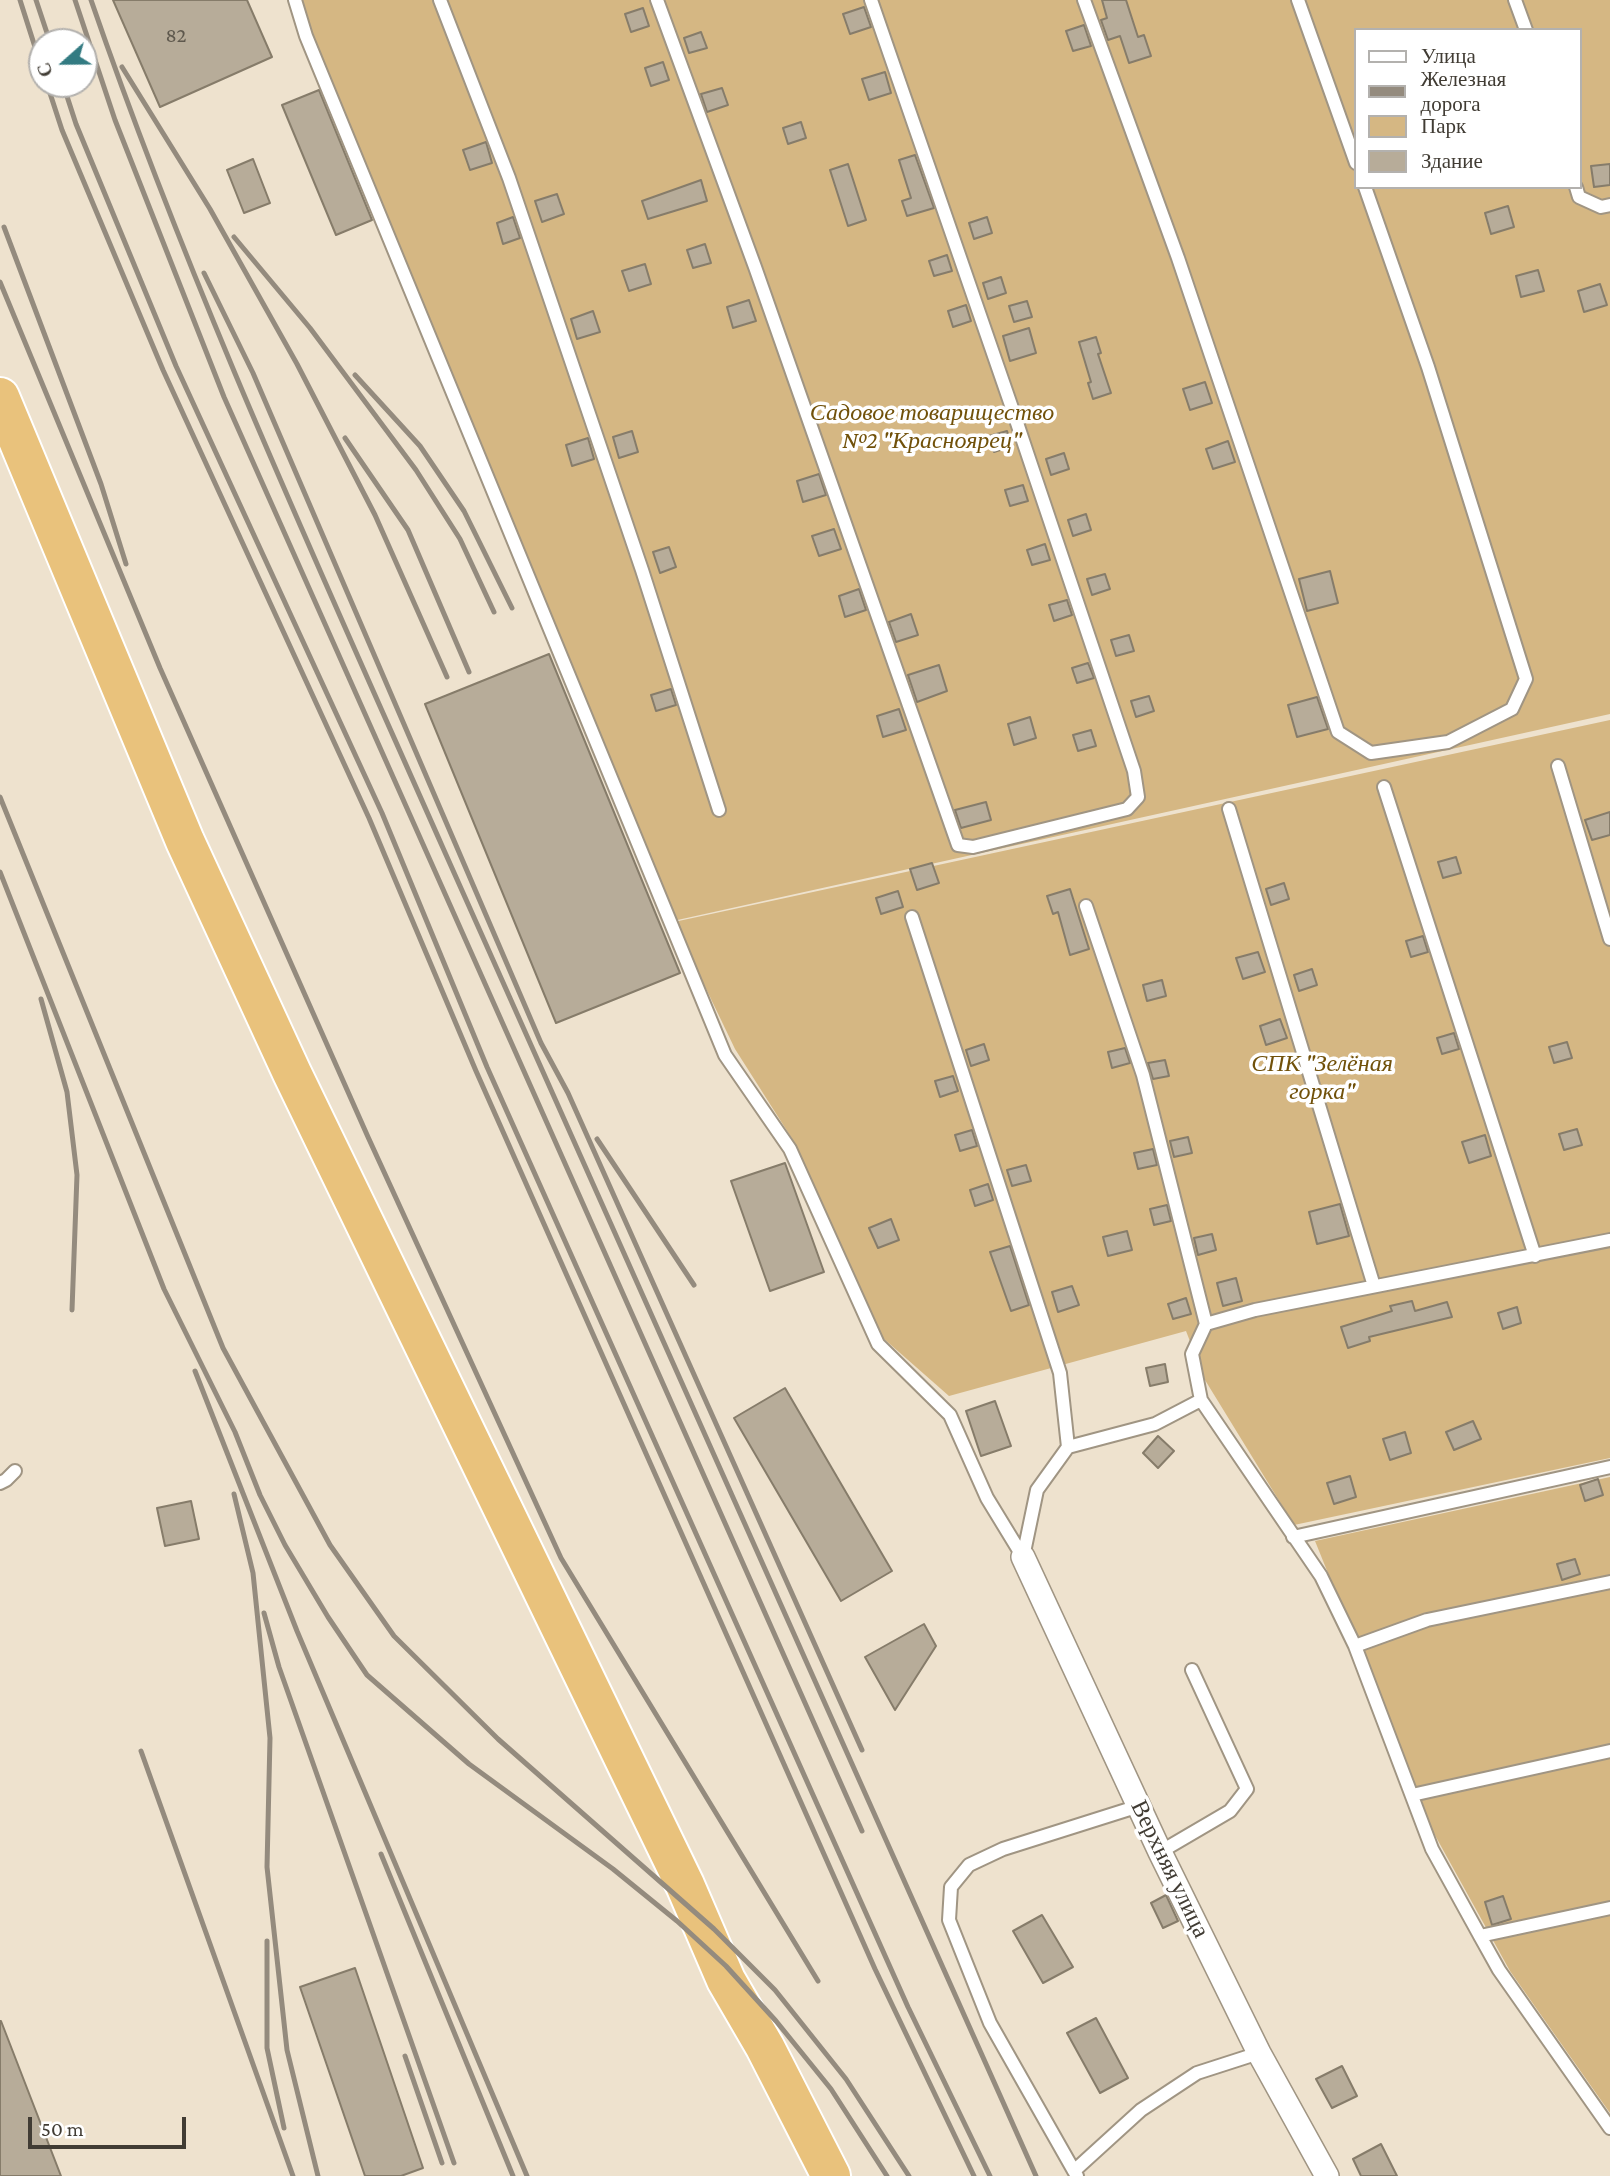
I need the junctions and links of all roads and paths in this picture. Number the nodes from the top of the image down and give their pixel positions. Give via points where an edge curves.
1 (295, 0) edge
2 (440, 0) edge
3 (657, 0) edge
4 (871, 0) edge
5 (1084, 0) edge
6 (1298, 0) edge
7 (1515, 0) edge
8 (1524, 28) edge
9 (1354, 157) edge
10 (1366, 189) edge
11 (1577, 189) edge
12 (1610, 205) edge
13 (0, 397) edge
14 (1558, 766) dead end
15 (1384, 787) dead end
16 (1229, 809) dead end
17 (719, 810) dead end
18 (1086, 906) dead end
19 (912, 917) dead end
20 (1610, 939) edge
21 (1610, 1240) edge
22 (1535, 1256) junction
23 (1374, 1286) junction
24 (1206, 1324) junction
25 (1201, 1400) junction
26 (1068, 1447) junction
27 (1610, 1467) edge
28 (15, 1471) dead end
29 (0, 1483) edge
30 (1293, 1536) junction
31 (1023, 1558) junction
32 (1610, 1582) edge
33 (1355, 1646) junction
34 (1192, 1671) dead end
35 (1610, 1751) edge
36 (1412, 1795) junction
37 (1139, 1806) junction
38 (1160, 1852) junction
39 (1610, 1908) edge
40 (1480, 1936) junction
41 (1259, 2053) junction
42 (1609, 2124) edge
43 (1076, 2174) edge
44 (831, 2176) edge
45 (1327, 2176) edge

1 - 31 lane via 725,1055 790,1149 878,1344 950,1415 987,1498
2 - 17 lane via 509,178
3 - 4 lane via 958,845 973,847 1127,809 1138,797 1117,719
5 - 10 lane via 1178,258 1338,732 1371,753 1448,743 1512,709 1526,679 1428,367
6 - 9 lane
7 - 8 lane
11 - 12 lane via 1579,197 1601,207
13 - 44 highway via 186,841 292,1073 685,1885 726,1980
14 - 20 lane
15 - 22 lane
16 - 23 lane
18 - 24 lane via 1143,1075
19 - 26 lane via 1059,1373
21 - 22 lane
22 - 23 lane
23 - 24 lane
24 - 25 lane via 1192,1354
25 - 26 lane via 1155,1424
25 - 30 lane
26 - 31 lane via 1037,1489
27 - 30 lane
28 - 29 lane
30 - 33 lane via 1321,1576
31 - 37 street, Верхняя улица
32 - 33 lane via 1427,1620
33 - 36 lane
34 - 38 lane via 1247,1789 1230,1811
35 - 36 lane
36 - 40 lane via 1432,1849
37 - 38 street, Верхняя улица
37 - 43 lane via 1003,1849 969,1865 951,1887 948,1920 990,2024
38 - 41 street, Верхняя улица
39 - 40 lane
40 - 42 lane via 1499,1970
41 - 43 lane via 1196,2073 1141,2110
41 - 45 street, Верхняя улица

